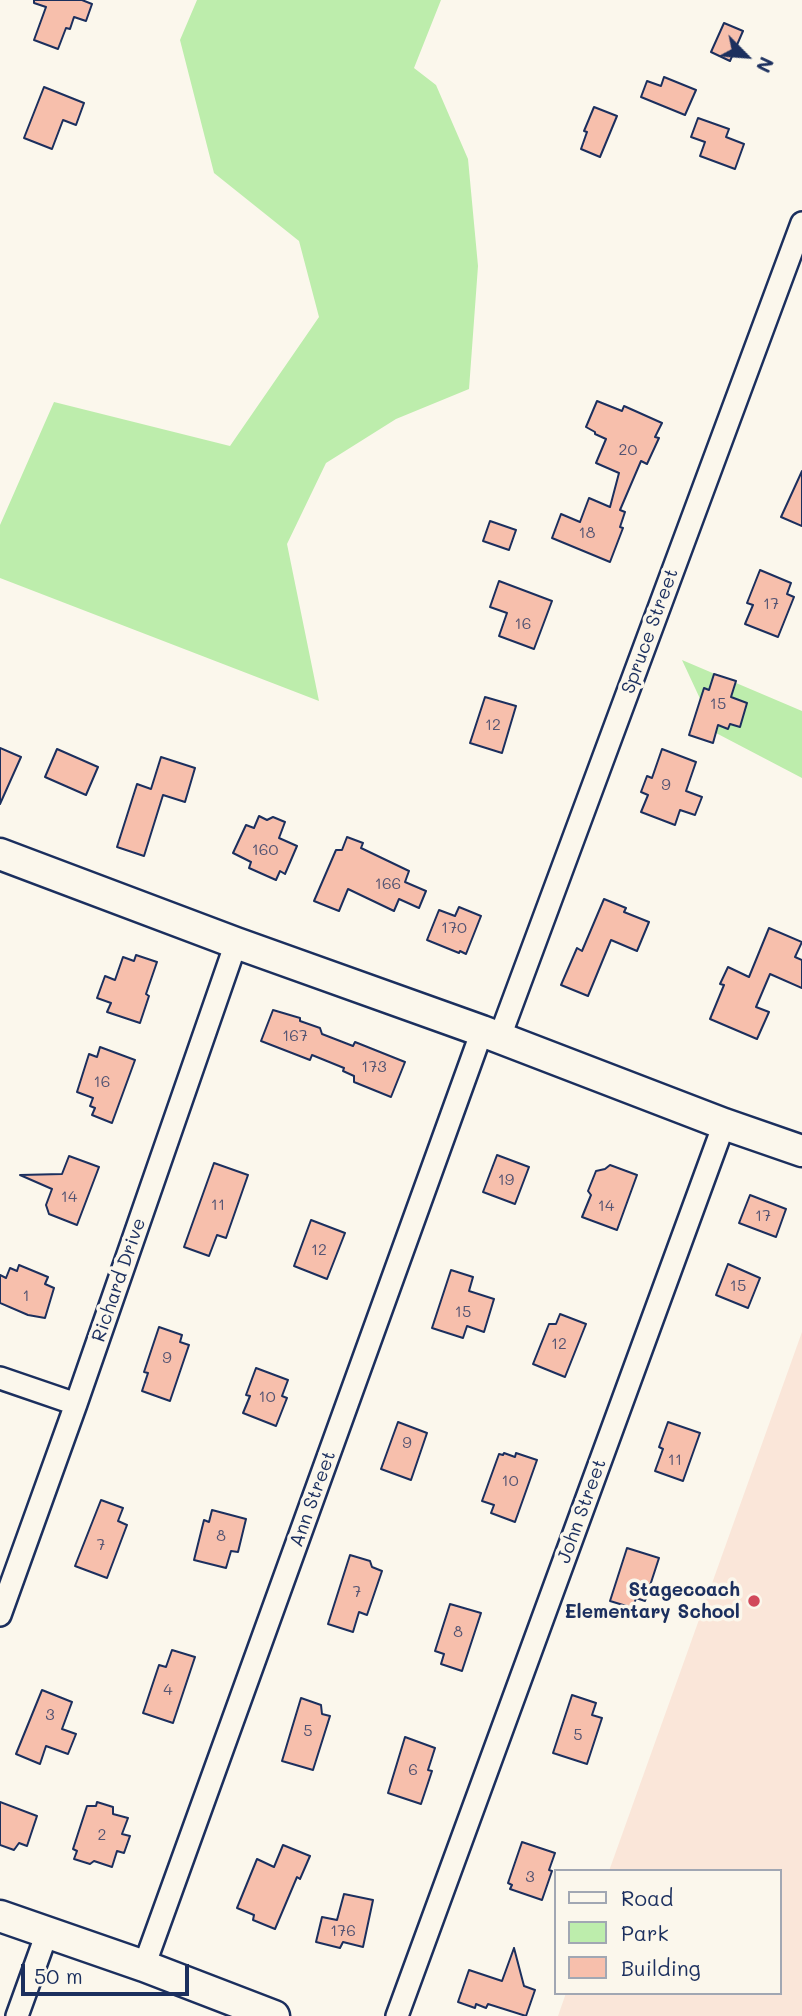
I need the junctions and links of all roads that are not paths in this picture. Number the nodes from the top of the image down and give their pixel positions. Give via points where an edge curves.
1 (802, 223) edge
2 (0, 854) edge
3 (236, 943) junction
4 (490, 1035) junction
5 (724, 1124) junction
6 (802, 1151) edge
7 (0, 1378) edge
8 (76, 1404) junction
9 (0, 1615) edge
10 (0, 1916) edge
11 (47, 1933) junction
12 (144, 1966) junction
13 (17, 2016) edge
14 (274, 2016) edge
15 (397, 2016) edge

1 - 4 street, Spruce Street
2 - 3 street
3 - 4 street
3 - 8 street, Richard Drive
4 - 5 street
4 - 12 street, Ann Street
5 - 6 street
5 - 15 street, John Street
7 - 8 street
8 - 9 street, Richard Drive
10 - 11 street
11 - 12 street
11 - 13 street
12 - 14 street

